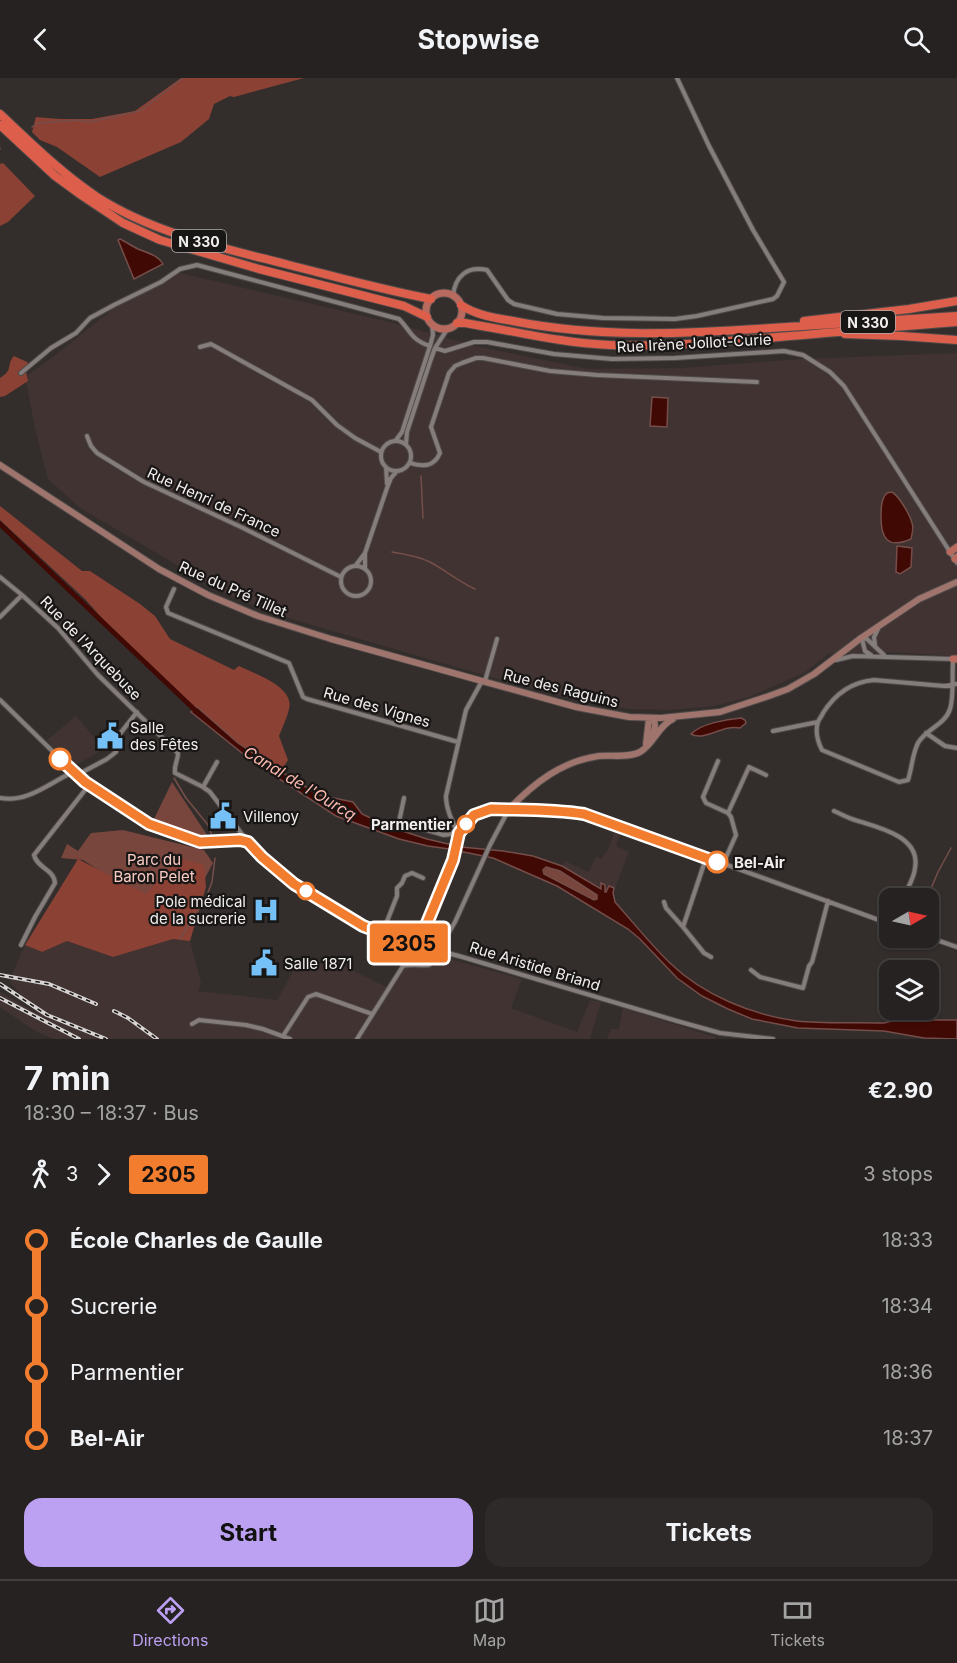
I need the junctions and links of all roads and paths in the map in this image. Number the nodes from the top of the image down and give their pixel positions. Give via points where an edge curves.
1 (676, 78) edge
2 (0, 114) edge
3 (0, 125) edge
4 (453, 296) junction
5 (431, 299) junction
6 (957, 301) edge
7 (461, 305) junction
8 (957, 316) edge
9 (430, 320) junction
10 (957, 322) edge
11 (457, 323) junction
12 (448, 328) junction
13 (780, 328) junction
14 (829, 332) junction
15 (957, 340) edge
16 (429, 346) junction
17 (200, 347) dead end
18 (435, 348) junction
19 (21, 373) dead end
20 (757, 382) dead end
21 (87, 436) dead end
22 (396, 440) junction
23 (406, 444) junction
24 (381, 452) junction
25 (410, 463) junction
26 (0, 465) edge
27 (385, 467) junction
28 (397, 471) junction
29 (387, 488) junction
30 (957, 547) edge
31 (950, 552) junction
32 (365, 553) junction
33 (956, 560) edge
34 (356, 566) junction
35 (365, 568) junction
36 (341, 576) junction
37 (0, 577) edge
38 (957, 582) edge
39 (174, 589) dead end
40 (22, 595) junction
41 (0, 617) edge
42 (880, 625) junction
43 (861, 638) junction
44 (497, 639) dead end
45 (875, 646) junction
46 (873, 656) junction
47 (885, 656) junction
48 (955, 659) edge
49 (833, 660) junction
50 (483, 681) junction
51 (954, 684) edge
52 (0, 700) edge
53 (137, 712) junction
54 (679, 717) junction
55 (651, 718) junction
56 (780, 722) dead end
57 (818, 722) junction
58 (781, 729) junction
59 (773, 731) dead end
60 (926, 733) junction
61 (458, 742) junction
62 (650, 742) junction
63 (645, 748) junction
64 (957, 748) edge
65 (718, 761) dead end
66 (217, 762) dead end
67 (174, 765) joint
68 (77, 775) junction
69 (766, 775) dead end
70 (89, 785) junction
71 (203, 787) junction
72 (0, 798) edge
73 (404, 798) dead end
74 (509, 809) junction
75 (834, 811) dead end
76 (728, 813) junction
77 (457, 834) junction
78 (248, 842) junction
79 (706, 858) junction
80 (723, 864) junction
81 (423, 878) dead end
82 (907, 888) edge
83 (664, 902) dead end
84 (828, 902) junction
85 (879, 920) edge
86 (682, 927) junction
87 (382, 934) junction
88 (939, 941) edge
89 (21, 945) dead end
90 (418, 945) junction
91 (957, 947) edge
92 (711, 957) dead end
93 (752, 970) dead end
94 (372, 1014) junction
95 (192, 1024) dead end
96 (283, 1036) junction
97 (758, 1038) edge
98 (290, 1039) edge
99 (357, 1039) edge
100 (773, 1039) edge

1 - 4 street via 753,230 784,282 777,296 675,319 557,314 514,304 487,270 480,269 463,274 454,285
2 - 5 highway, N 330 via 79,184 152,225 222,248
3 - 9 highway, N 330 via 81,195 123,223 160,240 404,306
4 - 5 main road, N 330 via 441,293
4 - 7 main road, N 330
5 - 9 main road via 427,307
6 - 13 highway
7 - 11 main road
7 - 13 highway, N 330 via 501,319 589,332 646,334
8 - 13 highway, N 330
9 - 12 main road, N 330
9 - 16 street via 433,335
10 - 14 highway, N 330
11 - 12 main road
11 - 14 highway, N 330 via 611,345 720,342
12 - 18 street
14 - 15 highway
16 - 19 street via 415,340 399,319 197,265 180,269 90,318 76,333
16 - 22 street via 402,432
17 - 24 street via 211,344 290,387 312,400 355,438
18 - 23 street
18 - 31 street, Rue Irène Jollot-Curie via 445,351 487,342 612,359 784,351 803,356 830,372 844,386
20 - 25 street via 550,371 476,358 455,366 449,373 431,427 440,453 437,459 423,466
21 - 36 street, Rue Henri de France via 97,453 144,483
22 - 23 street
22 - 24 street via 387,443
23 - 25 street via 411,452
24 - 27 street
25 - 28 street
26 - 50 street, Rue du Pré Tillet via 142,559 218,599 300,630
27 - 28 street
27 - 29 street
28 - 29 street
29 - 32 street
30 - 31 main road
31 - 33 street, Rue Irène Jollot-Curie
32 - 34 street
32 - 35 street
34 - 35 street
34 - 36 street
35 - 36 street via 370,586 359,596 345,591
37 - 40 street, Rue de l'Arquebuse
38 - 42 street, Rue des Raguins via 919,599
39 - 61 street, Rue des Vignes via 166,608 168,614 289,663 303,697
40 - 41 street
40 - 53 street, Rue de l'Arquebuse
42 - 43 street, Rue des Raguins
42 - 45 street via 875,633
43 - 45 street
43 - 46 street via 866,651
43 - 49 street, Rue des Raguins
44 - 50 street
45 - 47 street
46 - 47 street
46 - 49 street
47 - 48 street
48 - 51 street
49 - 54 street, Rue des Raguins via 788,689 720,712
50 - 55 street, Rue des Raguins via 585,708
50 - 61 street via 465,710
51 - 57 street via 864,681 838,695
51 - 60 street via 947,716
52 - 68 street
53 - 67 street, Rue de l'Arquebuse via 178,753
53 - 68 street via 119,735 116,752
54 - 55 street, Rue des Raguins
54 - 62 street via 667,722
55 - 62 street via 656,726
55 - 63 street
56 - 58 street
57 - 58 street
57 - 60 street via 817,739 822,750 899,782 908,780 918,742
58 - 59 street
60 - 64 street via 945,746
61 - 77 street via 446,796
62 - 63 street
63 - 74 street via 639,753 598,756 563,766 533,786
65 - 76 street via 703,797 706,803
66 - 71 street
67 - 71 street, Rue Aristide Briand via 175,773
68 - 70 street
68 - 72 street via 69,774 28,796
69 - 76 street via 748,767
70 - 78 street via 149,824 194,841
70 - 89 street via 34,855 55,883
71 - 78 street, Rue Aristide Briand
73 - 77 street via 399,822 444,835
74 - 77 street via 491,809 474,815
74 - 79 street via 584,814
74 - 94 street, bridge via 431,964 403,966
75 - 82 street via 904,839 914,853 915,868
76 - 80 street via 736,836
77 - 90 street via 454,857
78 - 87 street, Rue Aristide Briand via 294,884
79 - 80 street
79 - 86 street
80 - 84 street
81 - 87 street via 412,873 405,876
83 - 86 street
84 - 85 street
84 - 93 street via 803,988 757,976
86 - 92 street
87 - 90 street, Rue Aristide Briand
88 - 91 street
90 - 97 street, Rue Aristide Briand via 720,1033
94 - 96 street via 316,994 308,997
94 - 99 street
95 - 96 street via 199,1020 246,1025
96 - 98 street
97 - 100 street, Rue Aristide Briand

